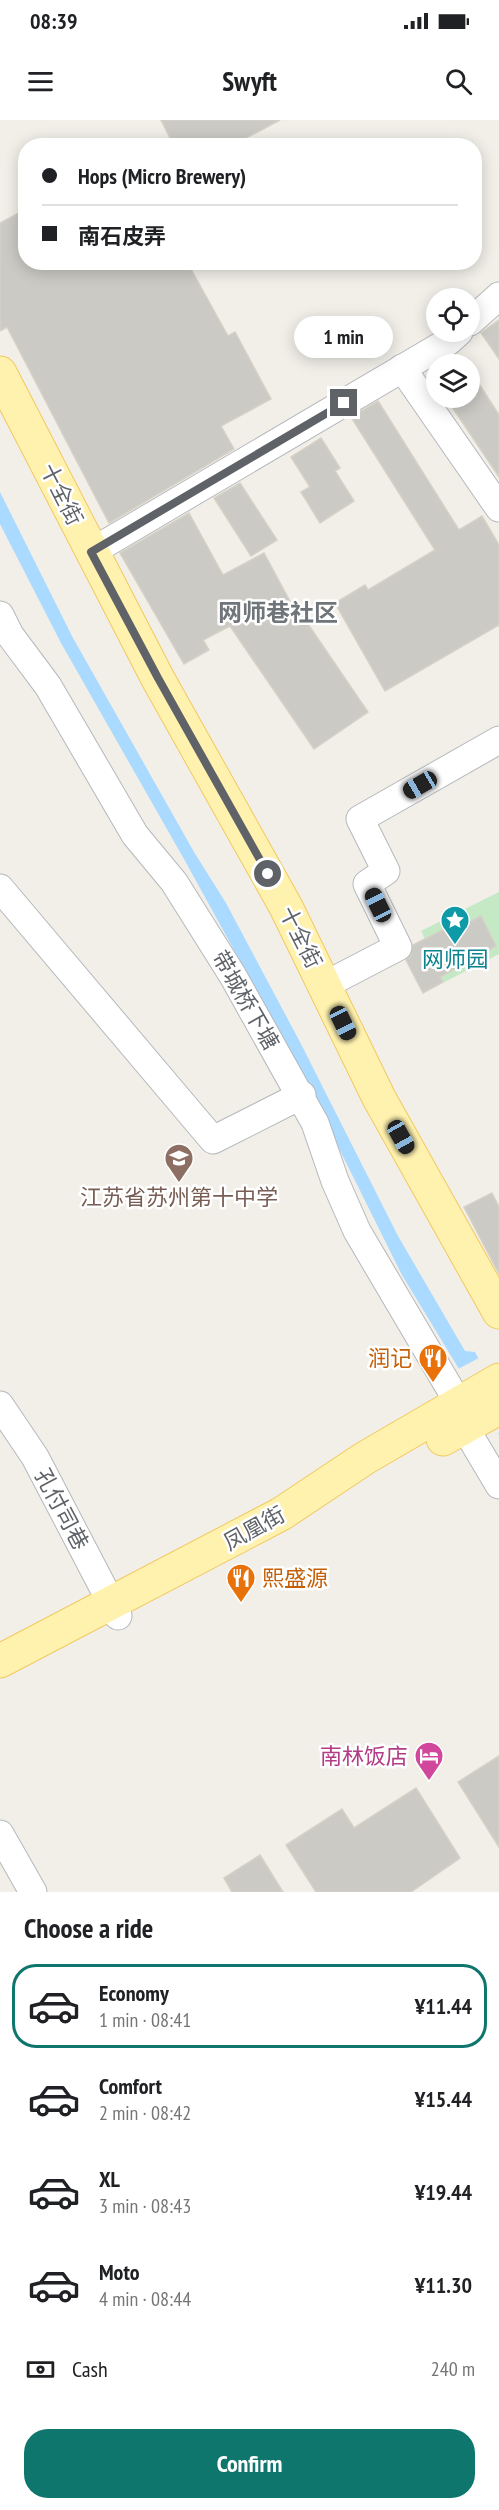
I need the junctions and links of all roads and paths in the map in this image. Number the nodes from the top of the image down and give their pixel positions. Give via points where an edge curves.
1 (499, 296) edge
2 (480, 313) edge
3 (447, 342) edge
4 (402, 368) junction
5 (0, 373) edge
6 (499, 508) edge
7 (91, 552) junction
8 (0, 615) edge
9 (499, 740) edge
10 (0, 888) edge
11 (325, 985) junction
12 (302, 1095) junction
13 (499, 1312) edge
14 (499, 1380) edge
15 (0, 1405) edge
16 (499, 1408) edge
17 (462, 1415) junction
18 (499, 1485) edge
19 (115, 1610) junction
20 (0, 1661) edge
21 (0, 1677) edge
22 (0, 1834) edge
23 (33, 1892) edge

1 - 2 street
3 - 4 street
4 - 6 street
4 - 7 street
5 - 7 main road, 十全街
7 - 11 main road, 十全街
8 - 12 street, 带城桥下塘 via 48,686 135,835 174,882
9 - 11 street via 360,819 386,871 367,884 398,947
10 - 12 street via 213,1140
11 - 13 main road, 十全街 via 379,1098
12 - 17 street, 带城桥下塘 via 357,1231
14 - 17 main road, 凤凰街
15 - 19 street, 孔付司巷 via 35,1457
16 - 17 main road, 凤凰街
17 - 18 street, 带城桥下塘
17 - 19 main road, 凤凰街 via 288,1526
19 - 20 main road, 凤凰街
19 - 21 main road, 凤凰街
22 - 23 street

